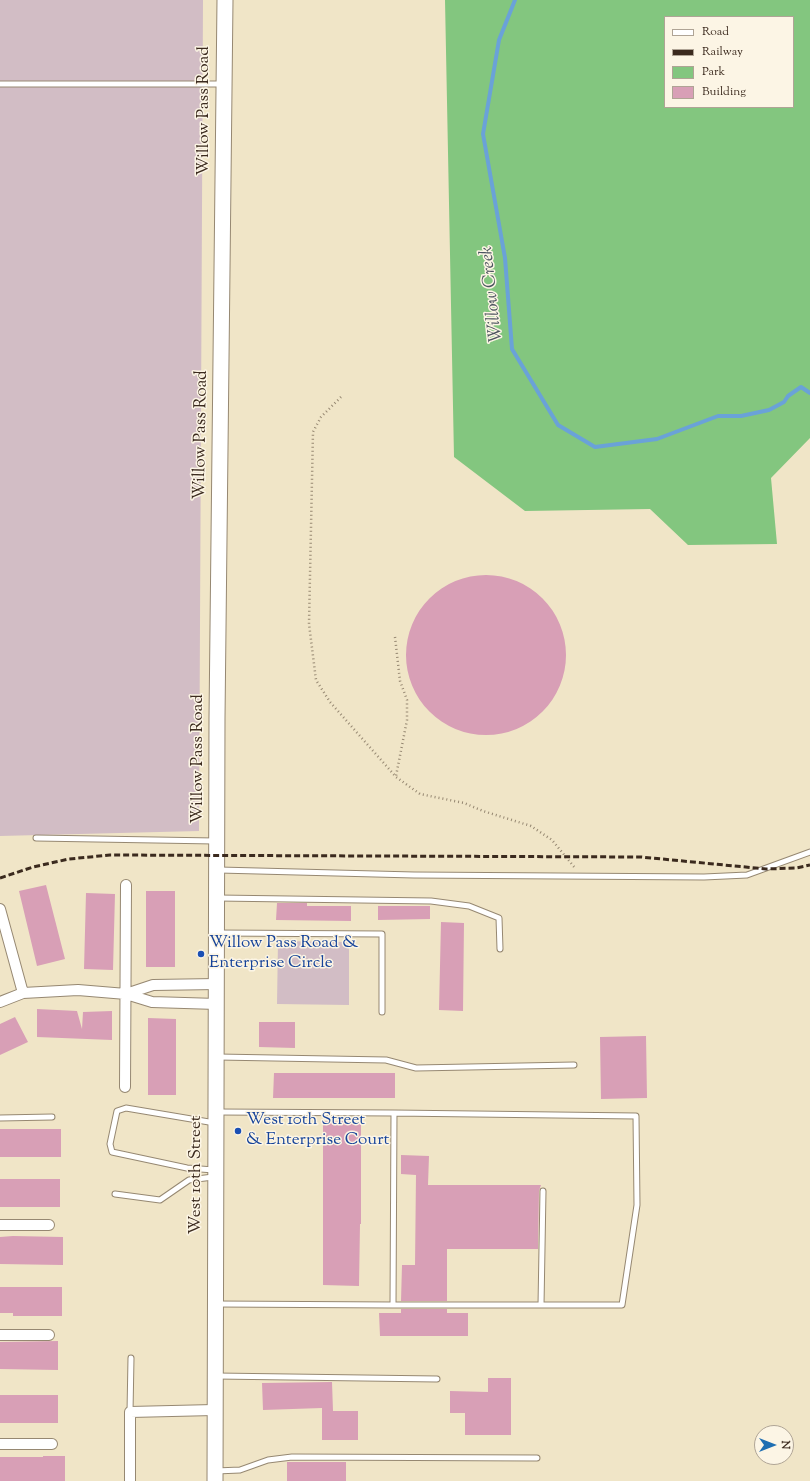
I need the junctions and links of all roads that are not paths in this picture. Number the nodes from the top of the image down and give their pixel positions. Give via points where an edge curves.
1 (224, 0) edge
2 (0, 84) edge
3 (224, 84) junction
4 (36, 838) dead end
5 (218, 841) junction
6 (810, 852) edge
7 (218, 870) junction
8 (126, 885) dead end
9 (218, 898) junction
10 (0, 909) edge
11 (217, 933) junction
12 (500, 949) dead end
13 (217, 984) junction
14 (23, 993) junction
15 (126, 994) junction
16 (0, 1002) edge
17 (217, 1004) junction
18 (382, 1012) dead end
19 (217, 1057) junction
20 (574, 1065) dead end
21 (125, 1087) dead end
22 (394, 1113) junction
23 (52, 1117) dead end
24 (216, 1117) junction
25 (0, 1118) edge
26 (216, 1173) junction
27 (543, 1191) dead end
28 (115, 1194) dead end
29 (0, 1225) edge
30 (50, 1225) dead end
31 (216, 1304) junction
32 (393, 1305) junction
33 (541, 1305) junction
34 (0, 1335) edge
35 (50, 1335) dead end
36 (131, 1358) dead end
37 (215, 1376) junction
38 (437, 1379) dead end
39 (214, 1410) junction
40 (130, 1412) junction
41 (0, 1444) edge
42 (52, 1444) dead end
43 (537, 1458) dead end
44 (215, 1476) edge
45 (130, 1481) edge

1 - 3 main road, Willow Pass Road
2 - 3 lane
3 - 5 main road, Willow Pass Road
4 - 5 lane
5 - 7 main road, Willow Pass Road
6 - 7 lane via 747,876 414,875
7 - 9 main road, West 10th Street
8 - 15 street
9 - 11 main road, West 10th Street
9 - 12 lane via 431,901 469,906 499,918
10 - 14 street
11 - 13 main road, West 10th Street
11 - 18 lane via 382,934
13 - 15 street via 153,985
13 - 17 main road, West 10th Street
14 - 15 street via 78,990
14 - 16 street
15 - 17 street via 152,1002
15 - 21 street
17 - 19 main road, West 10th Street
19 - 20 lane via 386,1060 416,1068
19 - 24 main road, West 10th Street
22 - 24 lane
22 - 32 lane
22 - 33 lane via 636,1116 637,1205 622,1305
23 - 25 lane
24 - 26 main road, West 10th Street
24 - 26 lane via 126,1108 117,1111 110,1144 112,1152
26 - 28 lane via 189,1180 160,1200
26 - 31 main road, West 10th Street
27 - 33 lane
29 - 30 street
31 - 32 lane
31 - 37 main road, West 10th Street
32 - 33 lane
34 - 35 street
36 - 40 lane
37 - 38 lane
37 - 39 main road, West 10th Street
39 - 40 street
39 - 44 main road, West 10th Street
40 - 45 street
41 - 42 street
43 - 44 lane via 292,1457 268,1460

